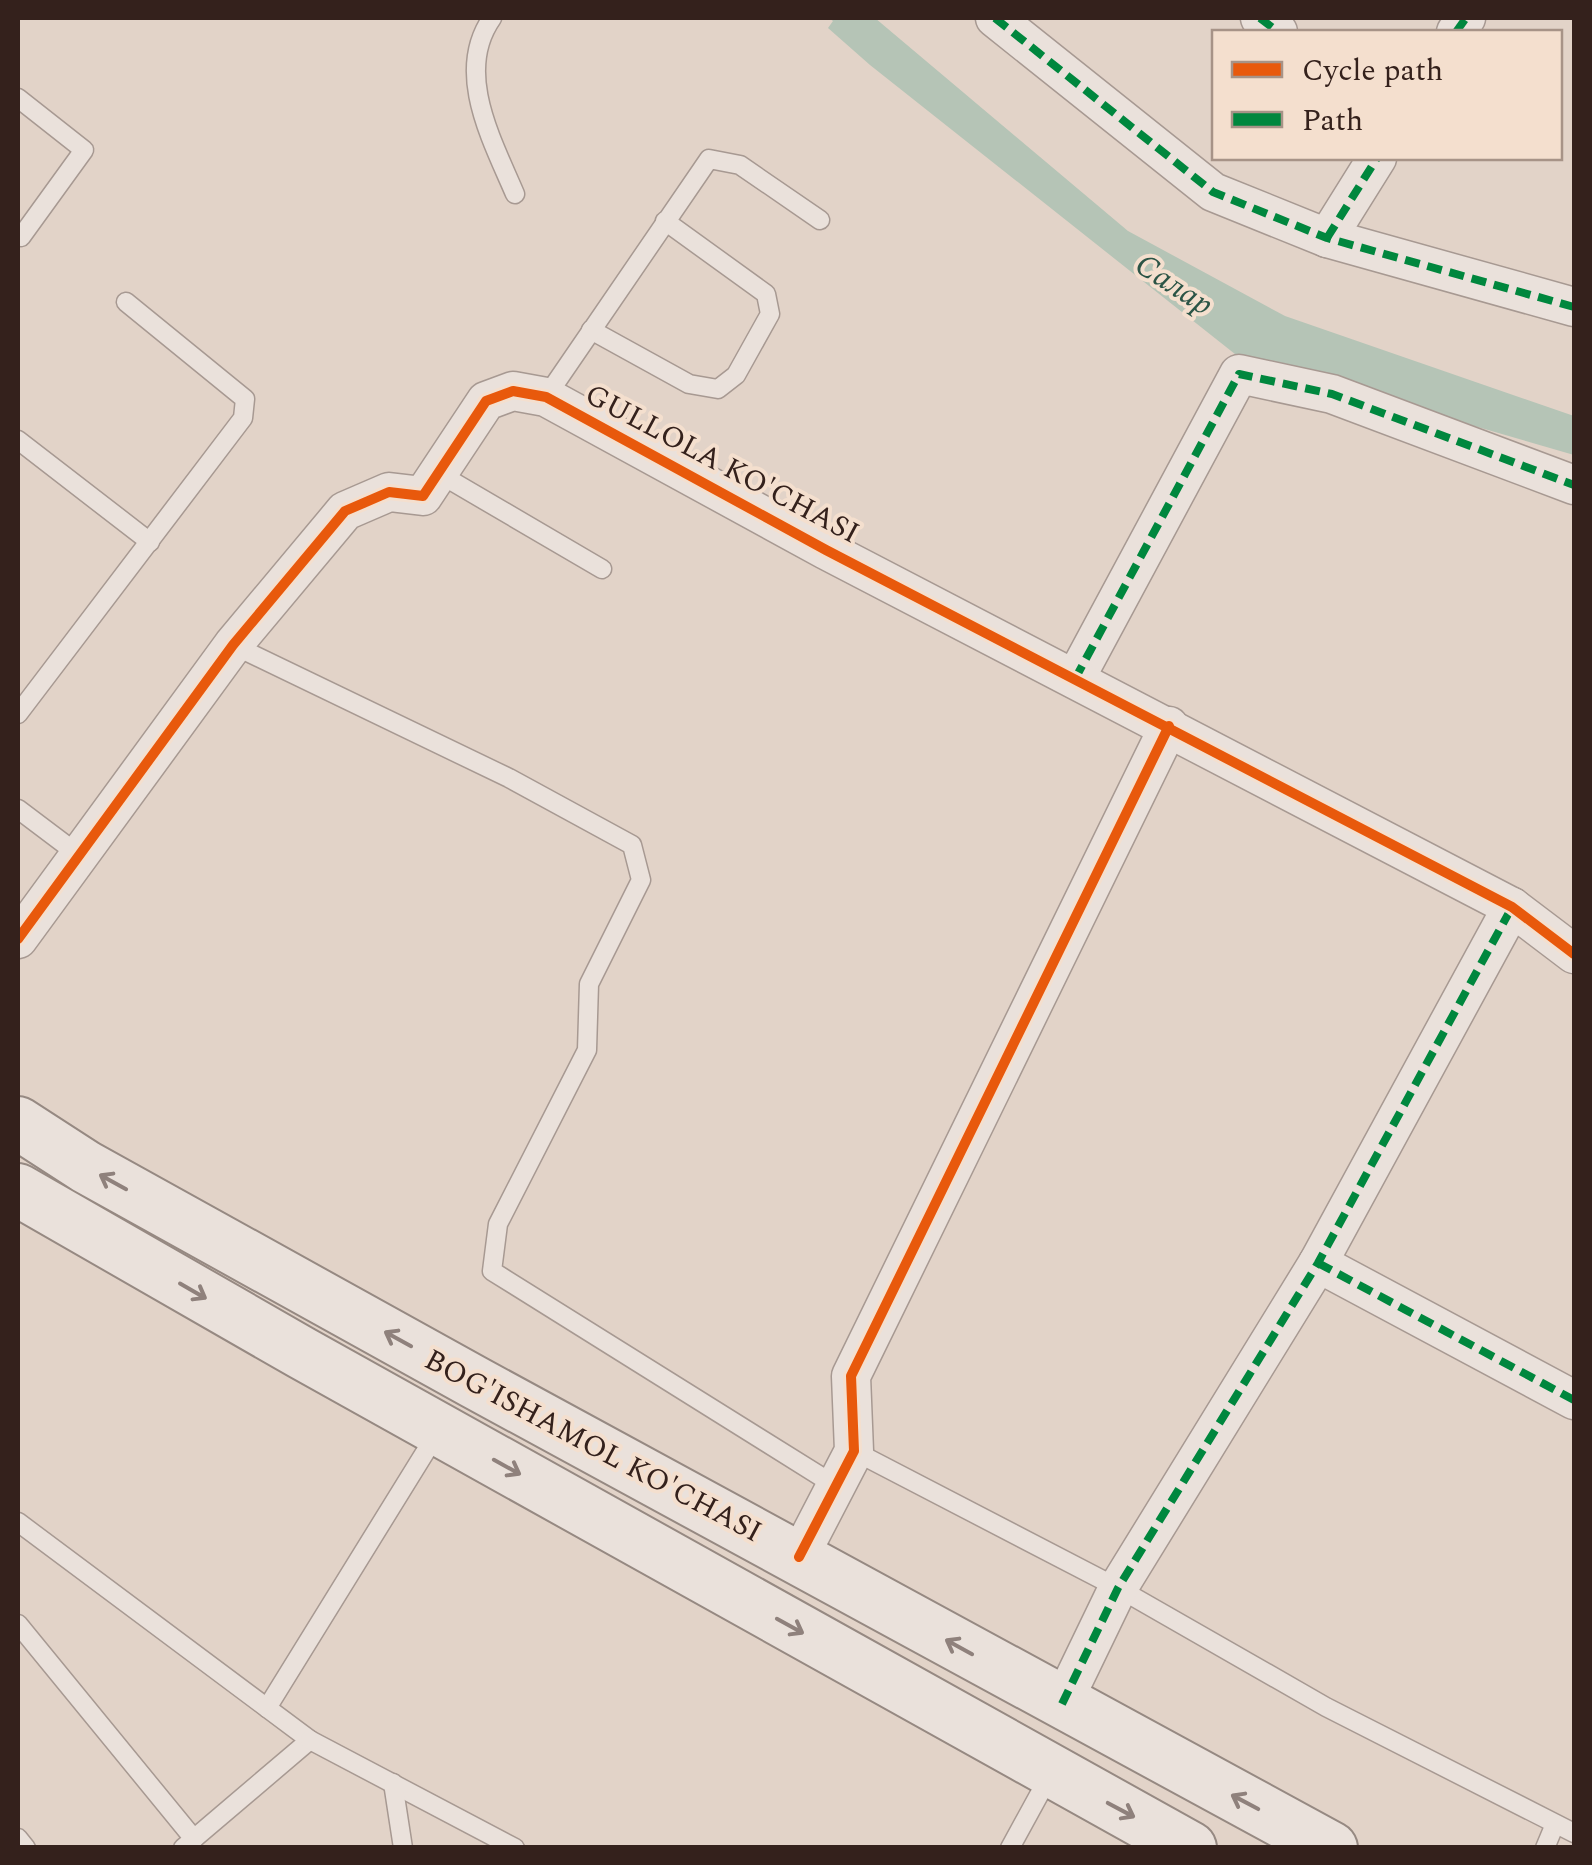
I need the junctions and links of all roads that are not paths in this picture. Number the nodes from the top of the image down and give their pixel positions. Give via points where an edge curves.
1 (492, 18) edge
2 (995, 18) edge
3 (18, 98) edge
4 (1376, 160) edge
5 (515, 194) dead end
6 (820, 220) dead end
7 (665, 221) junction
8 (21, 237) dead end
9 (1327, 238) junction
10 (126, 302) dead end
11 (1574, 307) edge
12 (591, 330) junction
13 (546, 397) junction
14 (18, 440) edge
15 (438, 473) junction
16 (1574, 485) edge
17 (150, 542) junction
18 (602, 570) dead end
19 (233, 644) junction
20 (1075, 679) junction
21 (18, 714) edge
22 (1170, 726) junction
23 (18, 809) edge
24 (79, 854) junction
25 (1512, 907) junction
26 (18, 939) edge
27 (1574, 954) edge
28 (18, 1123) edge
29 (23, 1205) edge
30 (1318, 1263) junction
31 (1574, 1400) edge
32 (440, 1429) junction
33 (854, 1451) junction
34 (836, 1486) junction
35 (18, 1522) edge
36 (799, 1558) junction
37 (1118, 1588) junction
38 (18, 1624) edge
39 (267, 1708) junction
40 (1072, 1709) junction
41 (310, 1740) junction
42 (1052, 1773) junction
43 (393, 1783) junction
44 (1555, 1824) junction
45 (1574, 1833) edge
46 (18, 1838) edge
47 (188, 1843) edge
48 (26, 1848) edge
49 (403, 1848) edge
50 (516, 1848) edge
51 (1010, 1848) edge
52 (1190, 1848) edge
53 (1331, 1848) edge
54 (1545, 1848) edge

1 - 5 lane via 480,34 476,105
2 - 9 street via 1213,192
3 - 8 lane via 84,150
4 - 9 street
6 - 7 lane via 740,165 719,158 708,159
7 - 12 lane
7 - 12 lane via 766,294 770,314 736,375 718,389 689,384
9 - 11 street
10 - 17 lane via 246,399 243,418
12 - 13 lane
13 - 15 street, GULLOLA KO'CHASI via 513,391 486,401
13 - 20 street, GULLOLA KO'CHASI
14 - 17 lane
15 - 18 lane
15 - 19 street, GULLOLA KO'CHASI via 423,496 388,492 346,511
16 - 20 street via 1332,394 1239,374
17 - 21 lane
19 - 24 street, GULLOLA KO'CHASI
19 - 34 lane via 632,845 642,880 589,984 586,1050 498,1224 492,1270
20 - 22 street, GULLOLA KO'CHASI
22 - 25 street, GULLOLA KO'CHASI
22 - 33 street via 851,1376
23 - 24 lane
24 - 26 street, GULLOLA KO'CHASI
25 - 27 street, GULLOLA KO'CHASI
25 - 30 street
36 -> 28 main road, BOG'ISHAMOL KO'CHASI
29 -> 32 main road, BOG'ISHAMOL KO'CHASI
30 - 31 street
30 - 37 street
32 - 39 lane
32 -> 42 main road, BOG'ISHAMOL KO'CHASI
33 - 34 street
33 - 37 lane
34 - 36 street
35 - 39 lane
40 -> 36 main road, BOG'ISHAMOL KO'CHASI
37 - 40 street
37 - 44 lane via 1326,1707
38 - 47 lane
39 - 41 lane
40 - 42 main road
53 -> 40 main road, BOG'ISHAMOL KO'CHASI
41 - 43 lane
41 - 47 lane
42 - 51 lane
42 -> 52 main road, BOG'ISHAMOL KO'CHASI
43 - 49 lane
43 - 50 lane
44 - 45 lane
44 - 54 lane
46 - 48 lane

